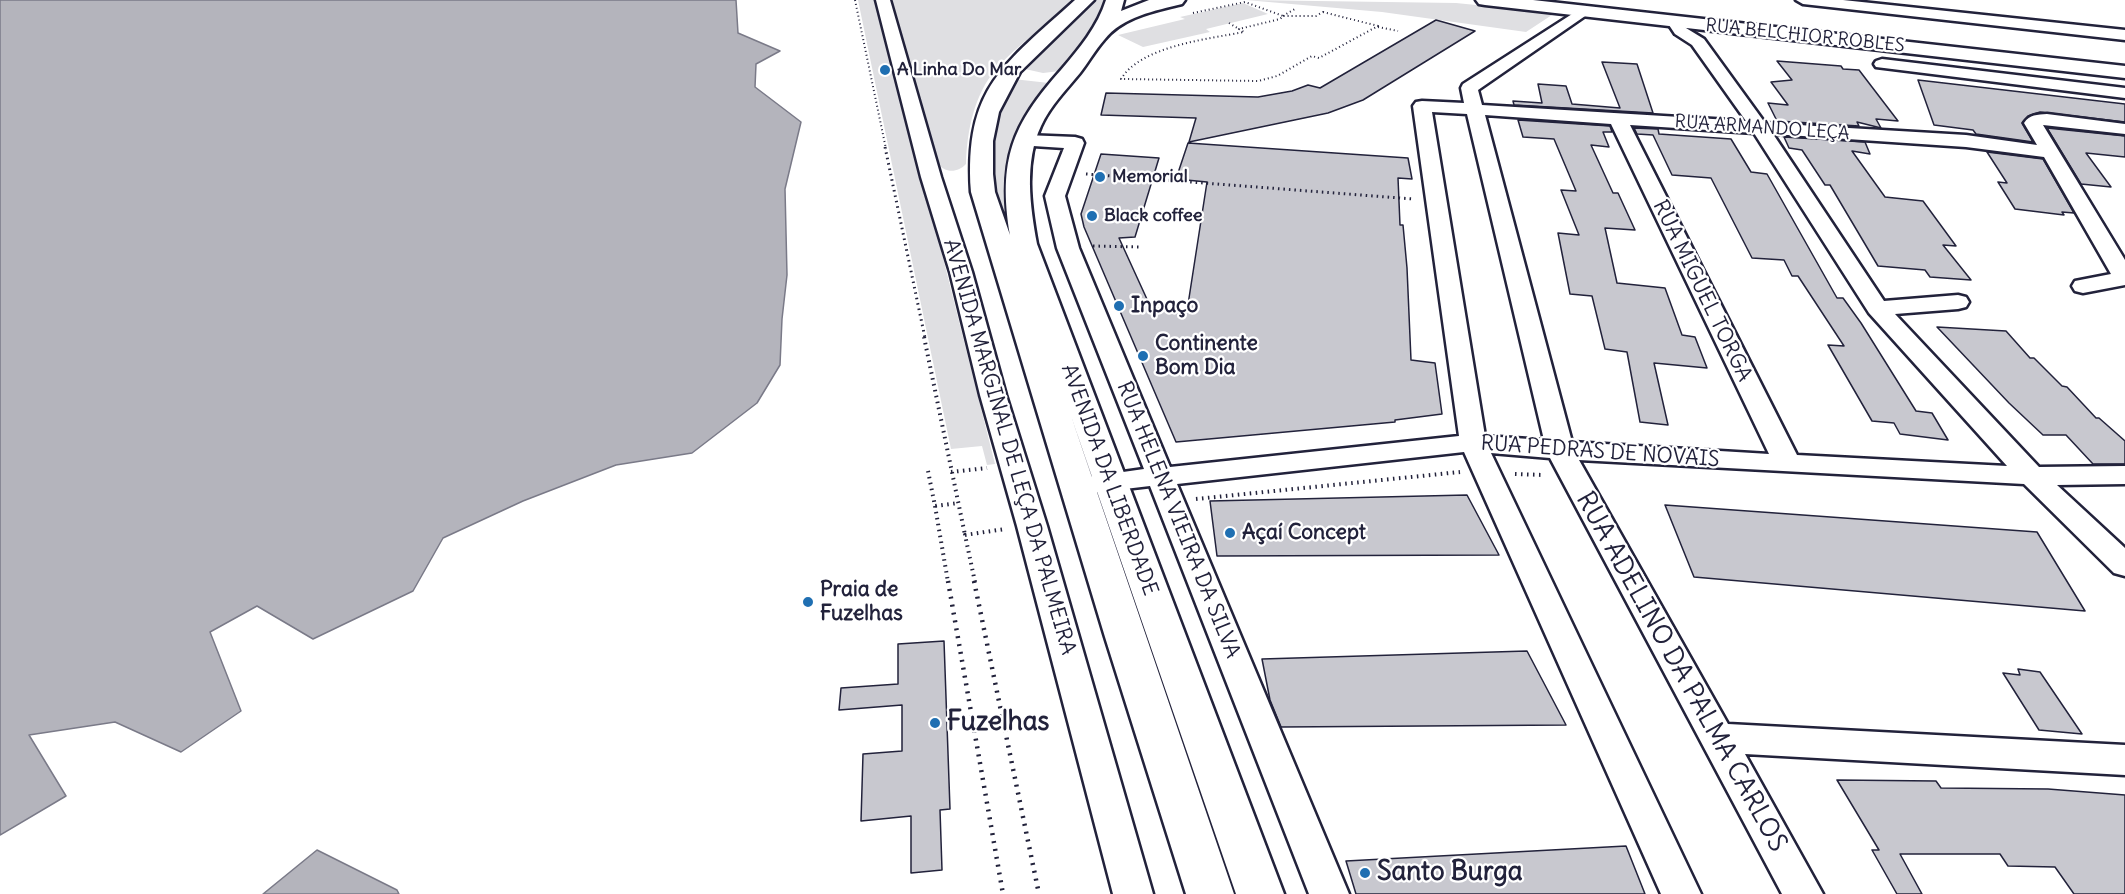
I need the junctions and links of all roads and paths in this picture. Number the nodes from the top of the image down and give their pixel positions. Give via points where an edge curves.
1 (855, 0) edge
2 (883, 0) edge
3 (1085, 0) edge
4 (1115, 0) edge
5 (1176, 0) edge
6 (1485, 0) edge
7 (1803, 0) edge
8 (1833, 2) edge
9 (1295, 9) dead end
10 (1583, 11) junction
11 (1189, 14) dead end
12 (1283, 16) junction
13 (1229, 23) dead end
14 (1377, 26) junction
15 (1239, 29) junction
16 (1398, 31) dead end
17 (1098, 34) junction
18 (1704, 34) junction
19 (2125, 34) edge
20 (1882, 64) dead end
21 (1073, 70) junction
22 (2125, 72) edge
23 (1029, 75) junction
24 (2125, 93) edge
25 (1474, 110) junction
26 (1618, 119) junction
27 (1759, 128) junction
28 (2125, 129) edge
29 (1025, 141) junction
30 (2050, 152) junction
31 (1082, 174) dead end
32 (1397, 198) dead end
33 (1088, 246) dead end
34 (1139, 247) dead end
35 (2083, 286) dead end
36 (1958, 302) dead end
37 (1877, 308) junction
38 (1473, 443) junction
39 (1567, 463) junction
40 (1787, 463) junction
41 (1013, 465) junction
42 (928, 471) dead end
43 (951, 472) junction
44 (1488, 473) junction
45 (2125, 475) edge
46 (1162, 476) junction
47 (2032, 476) junction
48 (1094, 484) junction
49 (1196, 499) dead end
50 (958, 503) junction
51 (935, 506) junction
52 (1032, 526) junction
53 (965, 535) junction
54 (2125, 566) edge
55 (1718, 738) junction
56 (2125, 759) edge
57 (1003, 894) edge
58 (1039, 894) edge
59 (1133, 894) edge
60 (1210, 894) edge
61 (1260, 894) edge
62 (1329, 894) edge
63 (1682, 894) edge
64 (1803, 894) edge

1 - 43 path
2 - 41 street, AVENIDA MARGINAL DE LEÇA DA PALMEIRA
3 - 23 main road, AVENIDA DA LIBERDADE
4 - 17 main road
5 - 17 main road via 1133,10
6 - 10 main road, RUA BELCHIOR ROBLES
7 - 8 street
8 - 19 street
9 - 12 path
10 - 18 main road, RUA BELCHIOR ROBLES via 1675,22
10 - 25 street via 1469,88
11 - 12 path via 1245,2
12 - 14 path via 1316,16 1323,12
12 - 15 path
13 - 15 path
14 - 15 path via 1319,58 1312,57 1258,81 1120,77 1141,59 1244,32
14 - 16 path
17 - 21 main road, AVENIDA DA LIBERDADE
18 - 22 main road, RUA BELCHIOR ROBLES
18 - 27 street
20 - 24 street
21 - 23 main road
21 - 29 main road, AVENIDA DA LIBERDADE via 1049,97
23 - 48 main road, AVENIDA DA LIBERDADE via 993,102 980,149 983,192
25 - 26 street, RUA ARMANDO LEÇA
25 - 38 street, RUA ARMANDO LEÇA via 1422,106
25 - 39 street
26 - 27 street, RUA ARMANDO LEÇA
26 - 40 street, RUA MIGUEL TORGA
27 - 30 street, RUA ARMANDO LEÇA via 1966,141
27 - 37 street
28 - 30 street via 2036,120 2033,123
29 - 46 street, RUA HELENA VIEIRA DA SILVA via 1075,143 1055,196 1059,218 1106,346
29 - 48 main road, AVENIDA DA LIBERDADE via 1019,200 1024,244
30 - 35 street via 2125,278
31 - 32 path
33 - 34 path
36 - 37 street
37 - 47 street
38 - 39 street, RUA PEDRAS DE NOVAIS
38 - 44 street
38 - 46 street, RUA PEDRAS DE NOVAIS
39 - 40 street, RUA PEDRAS DE NOVAIS
39 - 44 path
39 - 55 street, RUA ADELINO DA PALMA CARLOS
40 - 47 street, RUA PEDRAS DE NOVAIS
41 - 43 path
41 - 52 street, AVENIDA MARGINAL DE LEÇA DA PALMEIRA
42 - 51 path
43 - 50 path
44 - 49 path via 1459,472
44 - 63 street
45 - 47 street, RUA PEDRAS DE NOVAIS
46 - 48 street, RUA PEDRAS DE NOVAIS
46 - 62 street, RUA HELENA VIEIRA DA SILVA
47 - 54 street
48 - 60 main road, AVENIDA DA LIBERDADE
48 - 61 main road, AVENIDA DA LIBERDADE
50 - 51 path
50 - 53 path
51 - 57 path
52 - 53 path
52 - 59 street, AVENIDA MARGINAL DE LEÇA DA PALMEIRA
53 - 58 path
55 - 56 street
55 - 64 street, RUA ADELINO DA PALMA CARLOS

